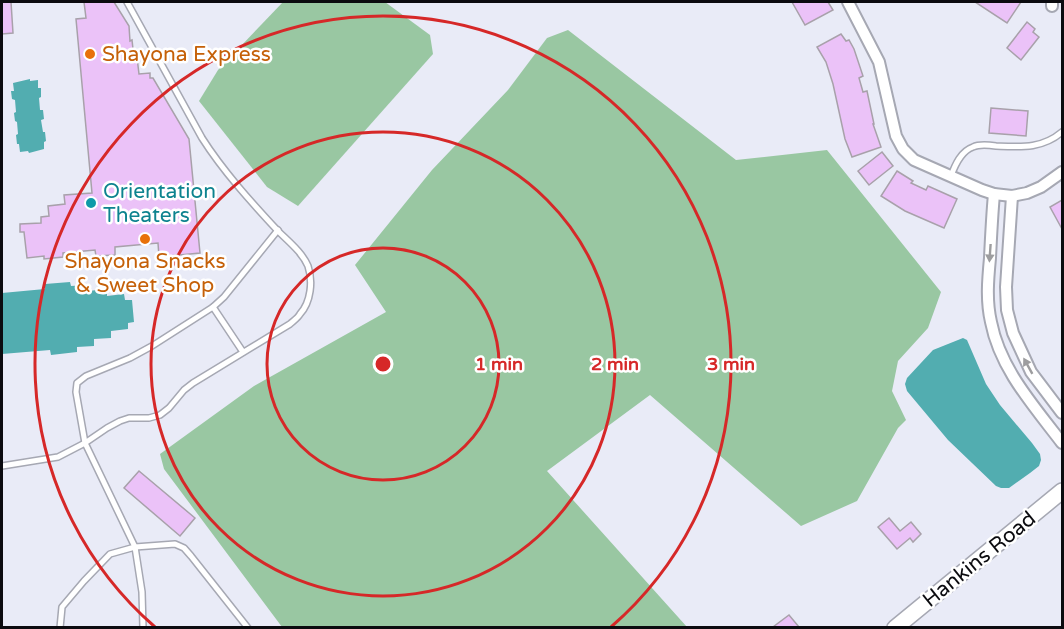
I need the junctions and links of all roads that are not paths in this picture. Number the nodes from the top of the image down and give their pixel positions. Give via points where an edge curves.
1 (127, 2) edge
2 (848, 2) edge
3 (1061, 135) edge
4 (1062, 172) edge
5 (951, 176) junction
6 (994, 194) junction
7 (1012, 196) junction
8 (278, 230) junction
9 (213, 307) junction
10 (243, 352) junction
11 (1053, 401) junction
12 (1039, 412) junction
13 (1062, 412) edge
14 (85, 443) junction
15 (1062, 443) edge
16 (2, 466) edge
17 (1062, 491) edge
18 (135, 547) junction
19 (60, 627) edge
20 (143, 627) edge
21 (248, 627) edge
22 (895, 627) edge

1 - 8 lane via 214,158
2 - 5 street via 879,62 896,136 903,149 914,160
3 - 5 lane via 1045,143 1018,148 973,147 964,153
4 - 7 street via 1041,187
5 - 6 street
6 - 7 street
6 -> 12 street via 988,275 991,322 1006,364
11 -> 7 street via 1021,354 1007,310
8 - 9 lane
8 - 10 lane via 307,264 311,284 307,303 290,324
9 - 10 lane
9 - 14 lane via 152,346 77,383
10 - 14 lane via 184,390 160,415 120,421
11 - 12 street
11 - 13 street
12 - 15 street
14 - 16 lane via 58,457
14 - 18 lane
17 - 22 main road, Hankins Road
18 - 19 lane via 110,555 84,580 62,607
18 - 20 lane
18 - 21 lane via 175,544 184,548

